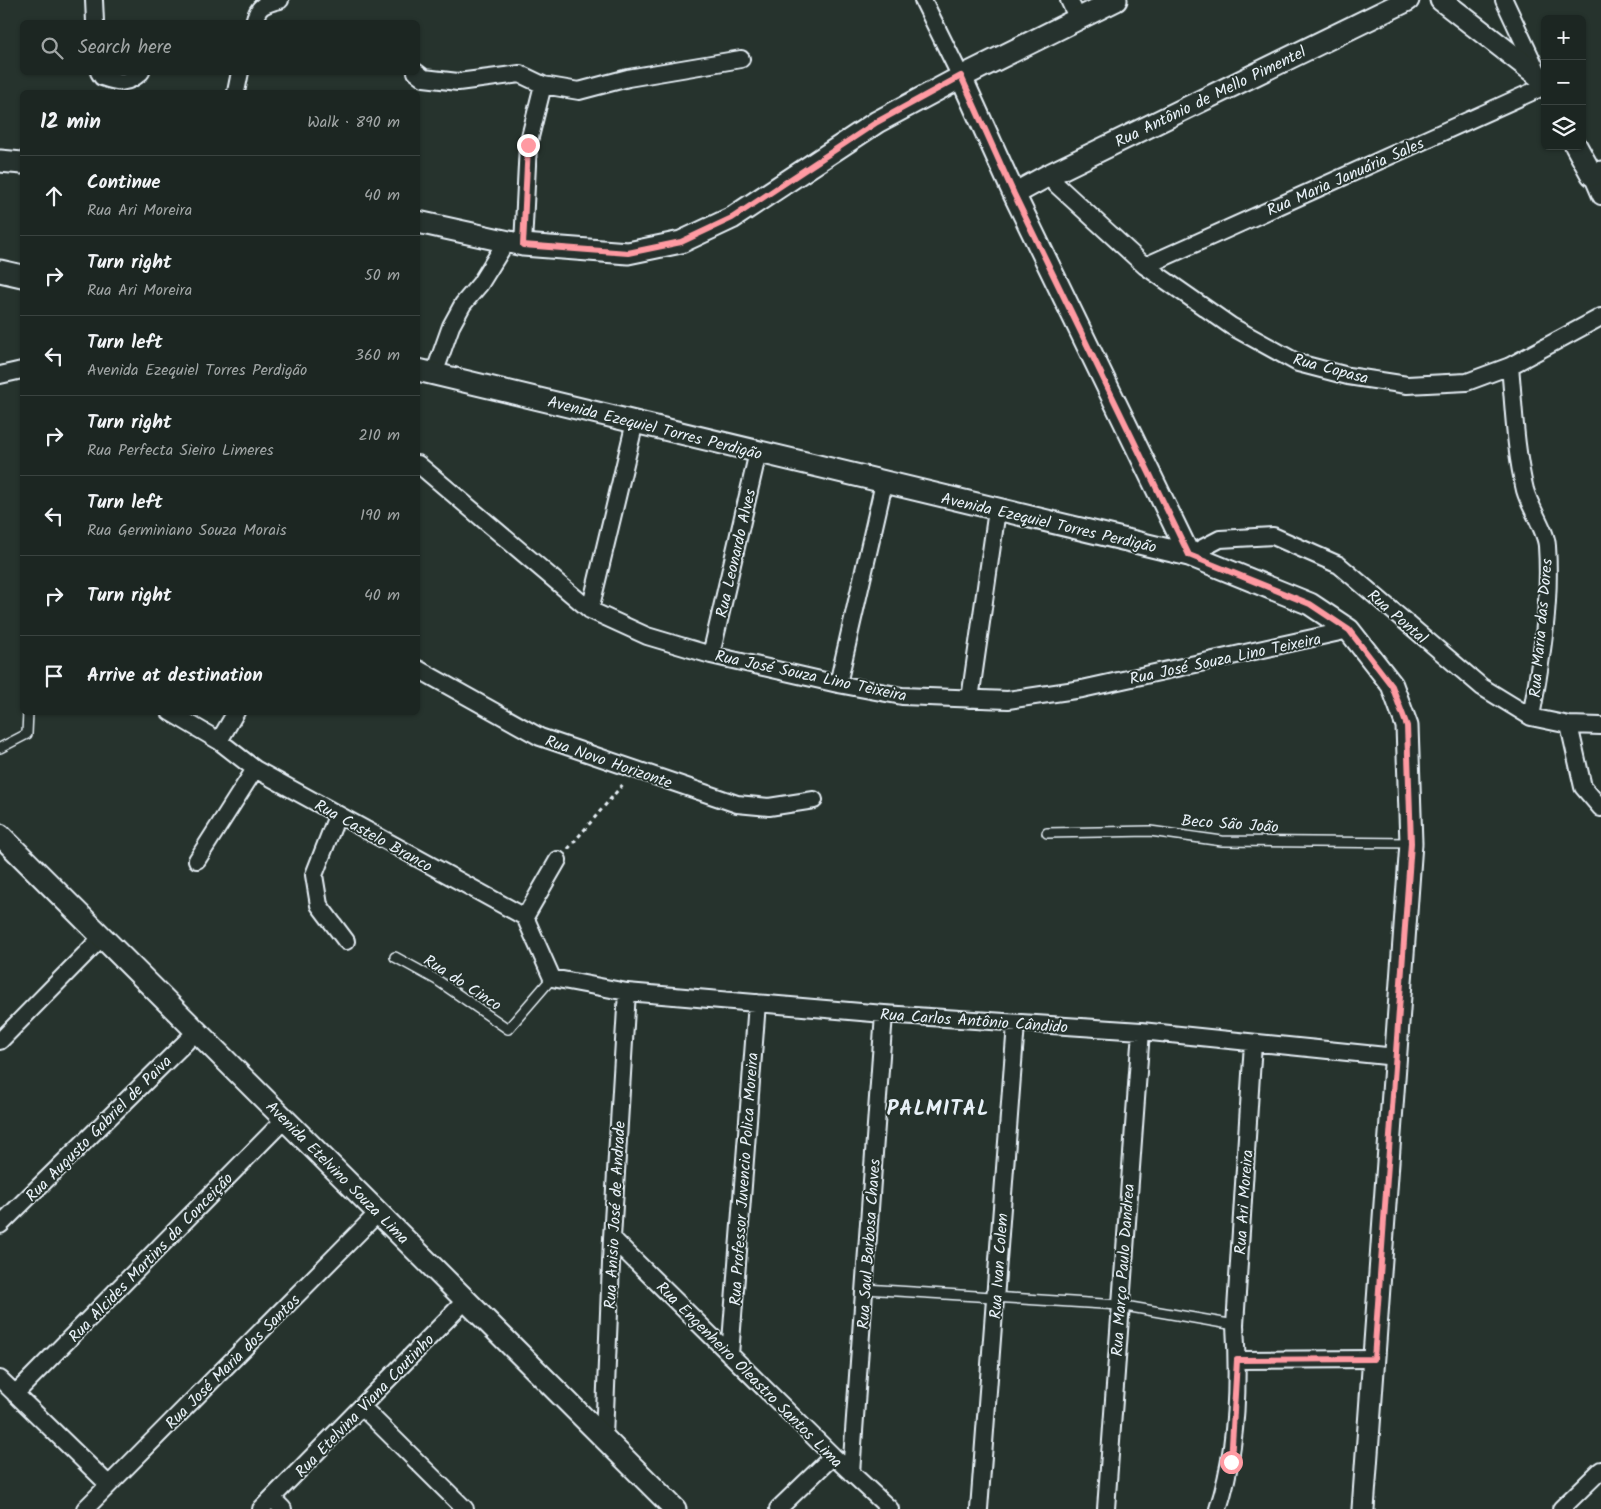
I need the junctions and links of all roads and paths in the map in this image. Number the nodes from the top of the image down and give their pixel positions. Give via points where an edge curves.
1 (94, 0) edge
2 (280, 0) edge
3 (924, 0) edge
4 (1069, 0) edge
5 (1116, 0) edge
6 (1408, 0) edge
7 (1441, 0) edge
8 (1504, 0) edge
9 (1078, 19) junction
10 (94, 20) edge
11 (254, 20) edge
12 (741, 60) dead end
13 (101, 75) edge
14 (138, 75) edge
15 (239, 75) edge
16 (420, 75) edge
17 (961, 76) junction
18 (1541, 79) edge
19 (1541, 81) edge
20 (1541, 84) edge
21 (544, 85) junction
22 (236, 90) edge
23 (1579, 150) edge
24 (0, 161) edge
25 (20, 163) edge
26 (1596, 174) edge
27 (1047, 176) junction
28 (1014, 194) junction
29 (1601, 196) edge
30 (420, 222) edge
31 (514, 243) junction
32 (1145, 266) junction
33 (0, 271) edge
34 (20, 276) edge
35 (1601, 317) edge
36 (1510, 366) junction
37 (20, 370) edge
38 (426, 372) edge
39 (0, 375) edge
40 (635, 422) junction
41 (758, 452) junction
42 (420, 466) edge
43 (884, 483) junction
44 (997, 510) junction
45 (1189, 555) junction
46 (590, 610) junction
47 (1349, 630) junction
48 (711, 655) junction
49 (420, 671) edge
50 (838, 684) junction
51 (970, 699) junction
52 (28, 715) edge
53 (175, 715) edge
54 (234, 715) edge
55 (1531, 716) junction
56 (1569, 725) junction
57 (1601, 726) edge
58 (219, 741) junction
59 (0, 748) edge
60 (255, 769) junction
61 (636, 770) junction
62 (814, 800) dead end
63 (1601, 808) edge
64 (337, 816) junction
65 (1047, 832) dead end
66 (0, 835) edge
67 (1411, 843) junction
68 (197, 860) dead end
69 (558, 860) joint
70 (525, 917) junction
71 (102, 938) junction
72 (346, 941) dead end
73 (395, 956) dead end
74 (552, 978) junction
75 (627, 992) junction
76 (757, 1003) junction
77 (884, 1014) junction
78 (1016, 1024) junction
79 (1141, 1031) junction
80 (196, 1032) junction
81 (2, 1035) edge
82 (1253, 1043) junction
83 (1396, 1057) junction
84 (285, 1119) junction
85 (378, 1212) junction
86 (0, 1225) edge
87 (612, 1238) junction
88 (865, 1289) junction
89 (996, 1298) junction
90 (466, 1300) junction
91 (1119, 1306) junction
92 (1235, 1324) junction
93 (730, 1355) junction
94 (1374, 1359) junction
95 (1237, 1360) junction
96 (0, 1379) edge
97 (15, 1394) junction
98 (362, 1407) junction
99 (604, 1437) junction
100 (833, 1456) junction
101 (1601, 1470) edge
102 (851, 1473) junction
103 (109, 1485) junction
104 (272, 1505) edge
105 (85, 1509) edge
106 (465, 1509) edge
107 (676, 1509) edge
108 (778, 1509) edge
109 (890, 1509) edge
110 (979, 1509) edge
111 (1106, 1509) edge
112 (1218, 1509) edge
113 (1363, 1509) edge
114 (1561, 1509) edge

1 - 10 street
2 - 11 street via 262,4
3 - 17 street
4 - 9 street
5 - 9 street
6 - 27 street, Rua Antônio de Mello Pimentel
7 - 19 street
8 - 18 street
9 - 17 street
12 - 21 street via 628,78 579,91
13 - 14 street via 121,83
15 - 22 street
16 - 21 street via 458,82 520,74
17 - 28 street
17 - 31 street via 877,122 732,218 681,242 628,253
20 - 32 street, Rua Maria Januária Sales
21 - 31 street via 528,145
23 - 26 street
24 - 25 street
26 - 29 street
27 - 28 street, Rua Antônio de Mello Pimentel
27 - 32 street, Rua Copasa
28 - 45 street
30 - 31 street
31 - 38 street via 463,304
32 - 36 street, Rua Copasa via 1231,326 1298,363 1348,376 1407,385 1467,382
33 - 34 street
35 - 36 street, Rua Copasa
36 - 55 street, Rua Maria das Dores via 1517,458 1528,501 1547,544 1540,666
37 - 39 street
38 - 40 street, Avenida Ezequiel Torres Perdigão
40 - 41 street, Avenida Ezequiel Torres Perdigão
40 - 46 street
41 - 43 street, Avenida Ezequiel Torres Perdigão
41 - 48 street, Rua Leonardo Alves
42 - 46 street, Rua José Souza Lino Teixeira
43 - 44 street, Avenida Ezequiel Torres Perdigão
43 - 50 street
44 - 45 street, Avenida Ezequiel Torres Perdigão
44 - 51 street
45 - 47 street, Avenida Ezequiel Torres Perdigão via 1310,604
45 - 55 street, Rua Pontal via 1220,539 1273,536 1339,565 1482,688
46 - 48 street, Rua José Souza Lino Teixeira via 647,636
47 - 51 street, Rua José Souza Lino Teixeira via 1082,690 1008,700
47 - 67 street, Avenida Ezequiel Torres Perdigão via 1392,686 1407,726
48 - 50 street, Rua José Souza Lino Teixeira
49 - 61 street, Rua Novo Horizonte via 540,737
50 - 51 street, Rua José Souza Lino Teixeira via 902,696
52 - 59 lane via 28,734
53 - 58 street, Rua Castelo Branco
54 - 58 street
55 - 56 street, Rua Pontal
56 - 57 street, Rua Pontal
56 - 63 street via 1583,787
58 - 60 street, Rua Castelo Branco
60 - 64 street, Rua Castelo Branco
60 - 68 street
61 - 62 street, Rua Novo Horizonte via 737,804 768,807
61 - 69 path
64 - 70 street, Rua Castelo Branco
64 - 72 street via 314,875 319,905
65 - 67 lane, Beco São João via 1150,831 1222,840
66 - 71 street, Avenida Etelvino Souza Lima
67 - 83 street, Avenida Ezequiel Torres Perdigão
69 - 70 street
70 - 74 street
71 - 80 street, Avenida Etelvino Souza Lima
71 - 81 street
73 - 74 lane, Rua do Cinco via 437,980 508,1029
74 - 75 street, Rua Carlos Antônio Cândido
75 - 76 street, Rua Carlos Antônio Cândido
75 - 87 street, Rua Anisio José de Andrade
76 - 77 street, Rua Carlos Antônio Cândido
76 - 93 street, Rua Professor Juvencio Polica Moreira
77 - 78 street, Rua Carlos Antônio Cândido
77 - 88 street, Rua Saul Barbosa Chaves
78 - 79 street, Rua Carlos Antônio Cândido
78 - 89 street, Rua Ivan Colem
79 - 82 street, Rua Carlos Antônio Cândido
79 - 91 street, Rua Março Paulo Dandrea
80 - 84 street, Avenida Etelvino Souza Lima
80 - 86 street, Rua Augusto Gabriel de Paiva
82 - 83 street, Rua Carlos Antônio Cândido
82 - 92 street, Rua Ari Moreira
83 - 94 street, Avenida Ezequiel Torres Perdigão
84 - 85 street, Avenida Etelvino Souza Lima
84 - 97 street, Rua Alcides Martins da Conceição
85 - 90 street, Avenida Etelvino Souza Lima
85 - 103 street, Rua José Maria dos Santos
87 - 93 street, Rua Engenheiro Oleastro Santos Lima
87 - 99 street, Rua Anisio José de Andrade
88 - 89 lane
88 - 102 street, Rua Saul Barbosa Chaves
89 - 91 lane
89 - 110 street, Rua Ivan Colem
90 - 98 street, Rua Etelvina Viana Coutinho
90 - 99 street, Avenida Etelvino Souza Lima
91 - 92 lane
91 - 111 street, Rua Março Paulo Dandrea
92 - 95 street, Rua Ari Moreira
93 - 100 street, Rua Engenheiro Oleastro Santos Lima
94 - 95 street
94 - 113 street, Avenida Ezequiel Torres Perdigão
95 - 112 street, Rua Ari Moreira via 1231,1462
96 - 97 street
97 - 103 street
98 - 104 street, Rua Etelvina Viana Coutinho
98 - 106 street
99 - 107 street, Avenida Etelvino Souza Lima
100 - 102 street, Rua Engenheiro Oleastro Santos Lima
100 - 108 street
101 - 114 street
102 - 109 street, Rua Engenheiro Oleastro Santos Lima
103 - 105 street, Rua José Maria dos Santos

